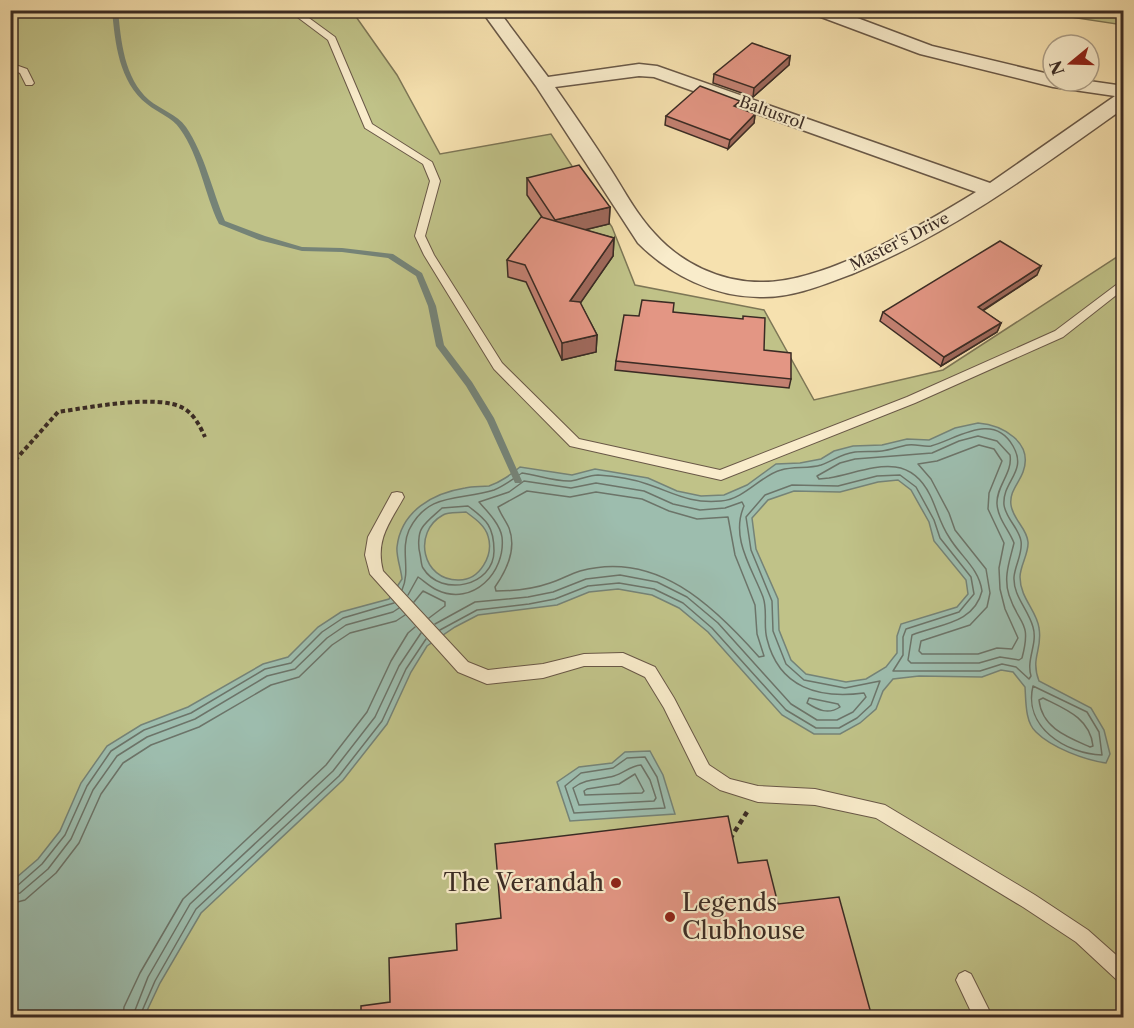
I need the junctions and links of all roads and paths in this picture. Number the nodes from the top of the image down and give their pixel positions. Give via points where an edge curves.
1 (292, 10) edge
2 (489, 10) edge
3 (819, 10) edge
4 (10, 66) edge
5 (1041, 78) edge
6 (29, 83) dead end
7 (544, 83) junction
8 (1101, 88) edge
9 (1124, 92) edge
10 (1124, 99) edge
11 (993, 191) junction
12 (1124, 283) edge
13 (205, 437) dead end
14 (10, 466) edge
15 (398, 497) dead end
16 (758, 794) junction
17 (730, 840) edge
18 (1124, 975) edge
19 (965, 980) dead end
20 (984, 1017) edge

1 - 12 lane via 332,39 368,126 427,162 435,181 420,236 429,255 498,366 575,442 721,475 911,400 1059,334
2 - 7 street, Master's Drive
3 - 5 street via 926,50
4 - 6 lane via 24,71
7 - 11 street, Baltusrol via 639,70 657,72
7 - 11 street, Master's Drive via 647,238 675,262 713,281 748,290 805,283 885,252
8 - 9 street
10 - 11 street, Master's Drive
13 - 14 path via 198,421 180,406 130,403 68,410 58,412
15 - 16 lane via 375,537 372,555 377,574 463,667 487,677 543,671 584,660 623,659 650,672 703,770 726,785
16 - 17 path
16 - 18 lane via 815,797 879,811 1082,936
19 - 20 lane

